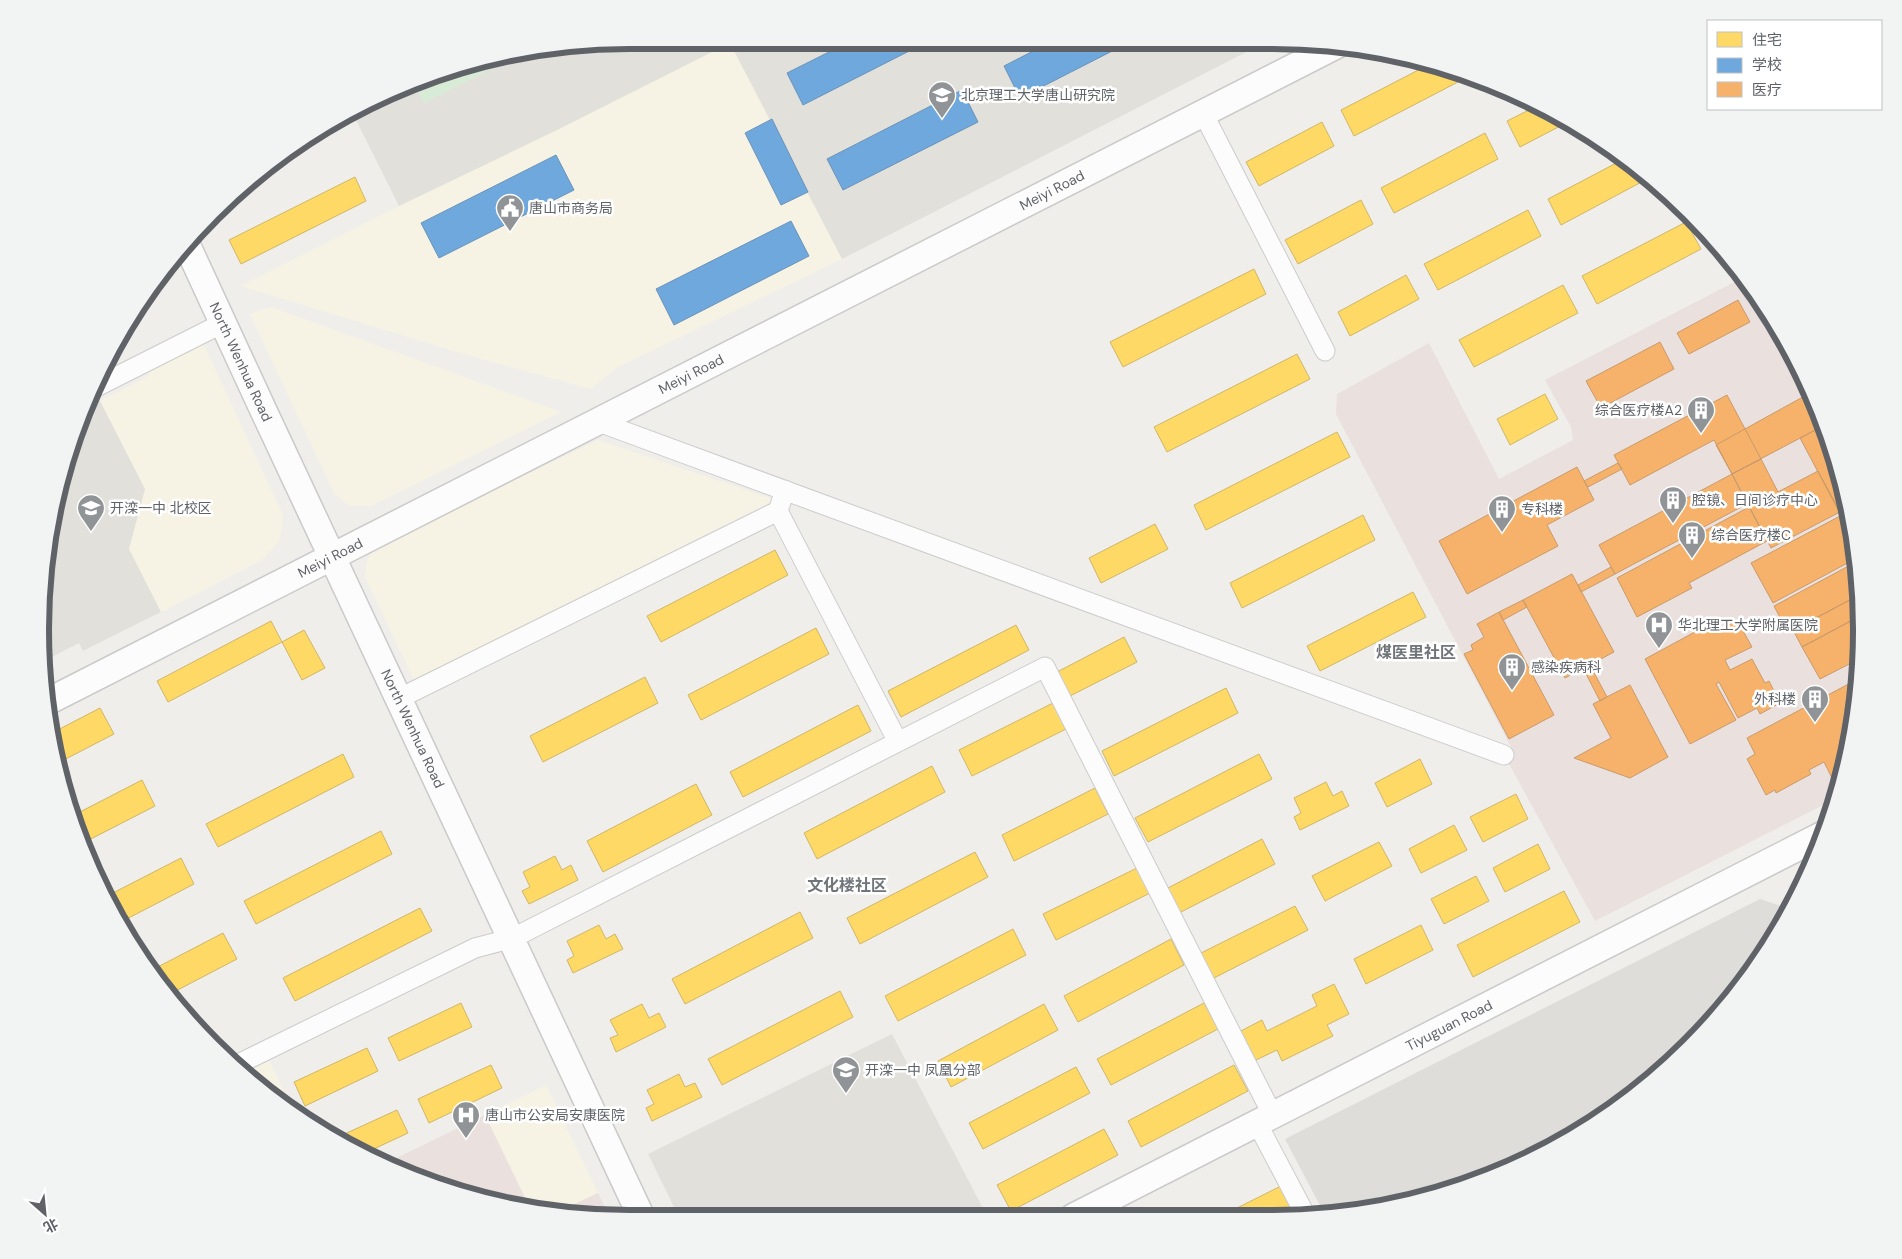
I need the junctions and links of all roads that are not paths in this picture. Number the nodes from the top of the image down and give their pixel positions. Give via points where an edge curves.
1 (1324, 51) edge
2 (1203, 113) junction
3 (190, 251) edge
4 (223, 324) junction
5 (1325, 351) dead end
6 (104, 383) edge
7 (596, 421) junction
8 (785, 490) junction
9 (778, 511) junction
10 (331, 557) junction
11 (53, 699) edge
12 (398, 699) junction
13 (898, 742) junction
14 (1504, 756) dead end
15 (1814, 839) edge
16 (513, 938) junction
17 (243, 1062) edge
18 (1265, 1119) junction
19 (1303, 1209) edge
20 (638, 1210) edge
21 (1086, 1210) edge

1 - 2 street, Meiyi Road
2 - 5 street
2 - 7 street, Meiyi Road
3 - 4 street, North Wenhua Road
4 - 6 street
4 - 10 street, North Wenhua Road
7 - 8 street
7 - 10 street, Meiyi Road
8 - 9 street
8 - 14 street
9 - 12 street
9 - 13 street
10 - 11 street, Meiyi Road
10 - 12 street, North Wenhua Road
12 - 16 street, North Wenhua Road
13 - 16 street
13 - 18 street via 1045,667
15 - 18 street, Tiyuguan Road
16 - 17 street via 475,948
16 - 20 street, North Wenhua Road
18 - 19 street
18 - 21 street, Tiyuguan Road

